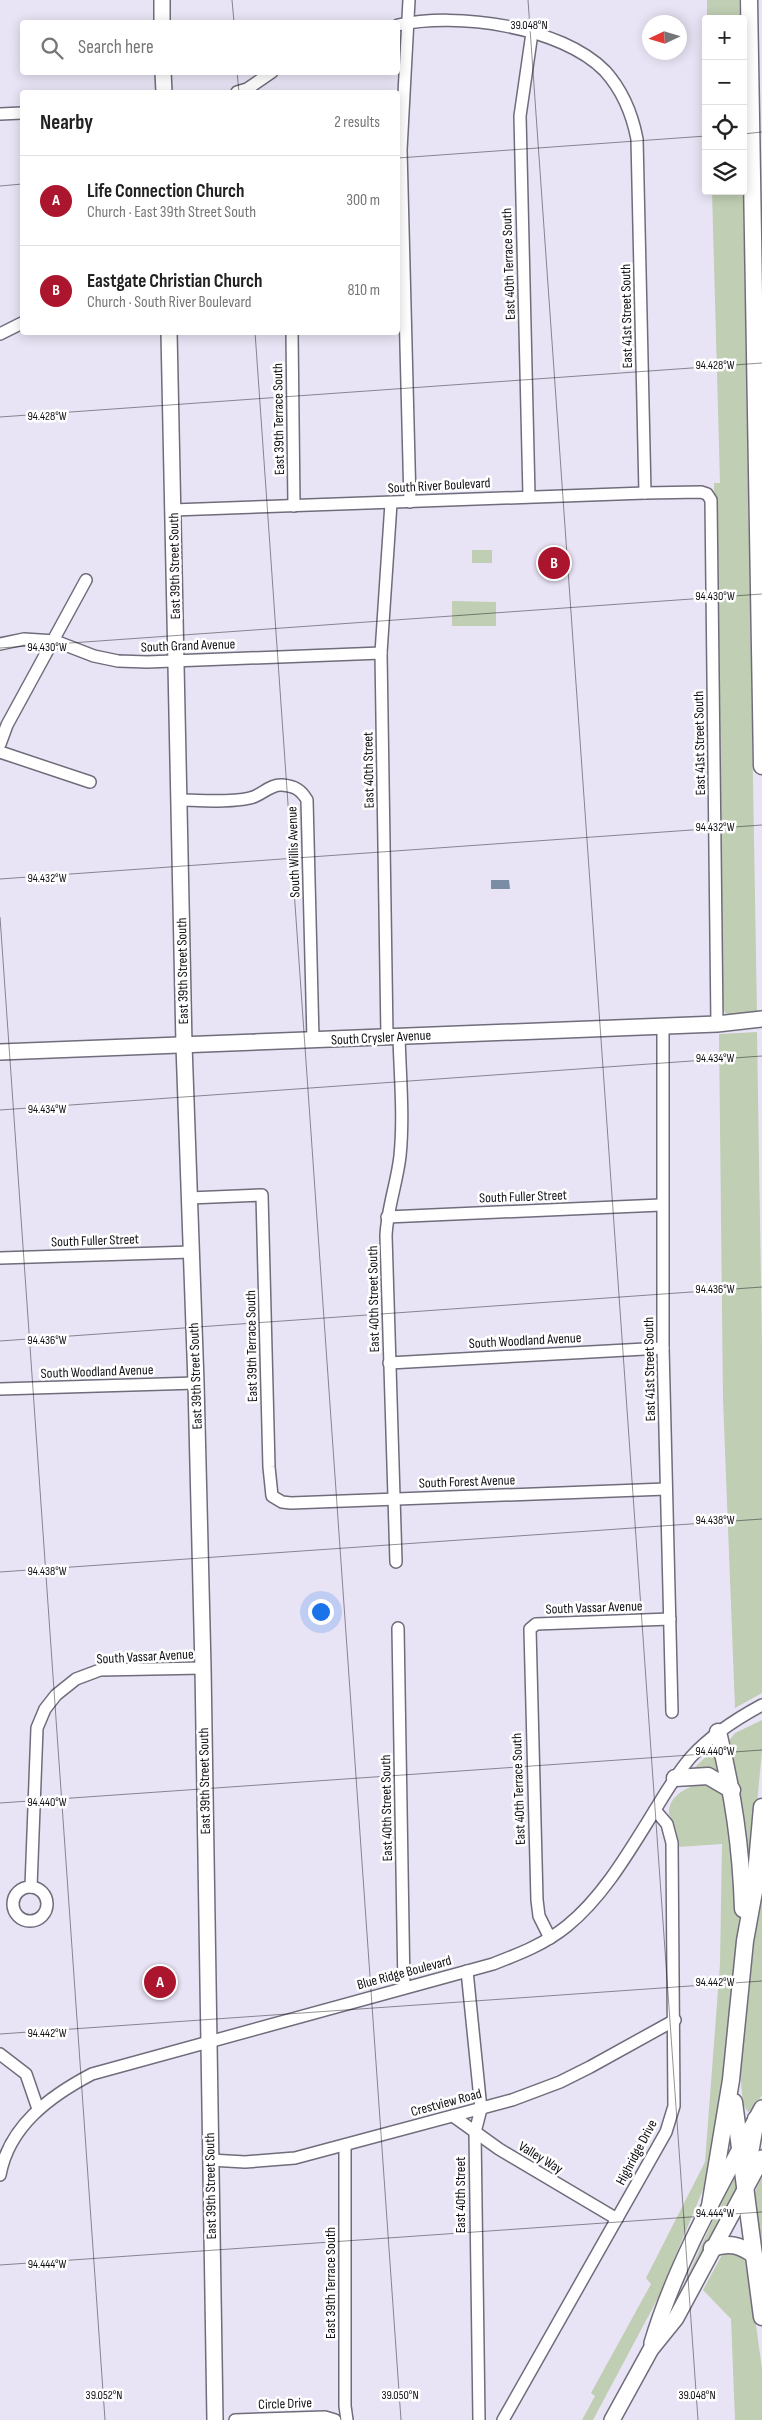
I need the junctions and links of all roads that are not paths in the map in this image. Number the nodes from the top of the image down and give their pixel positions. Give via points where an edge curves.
1 (162, 0) edge
2 (408, 0) edge
3 (749, 0) edge
4 (162, 20) edge
5 (402, 24) edge
6 (532, 32) junction
7 (163, 75) edge
8 (268, 75) edge
9 (164, 90) edge
10 (244, 90) edge
11 (400, 108) edge
12 (20, 112) edge
13 (0, 114) edge
14 (400, 182) edge
15 (20, 324) edge
16 (0, 333) edge
17 (169, 335) edge
18 (292, 335) edge
19 (645, 492) junction
20 (707, 494) joint
21 (529, 496) junction
22 (410, 502) junction
23 (391, 503) junction
24 (294, 506) junction
25 (173, 510) junction
26 (86, 580) dead end
27 (55, 641) junction
28 (0, 644) edge
29 (382, 653) junction
30 (176, 660) junction
31 (0, 744) edge
32 (0, 752) edge
33 (762, 766) edge
34 (90, 782) dead end
35 (179, 800) junction
36 (762, 1019) edge
37 (717, 1024) junction
38 (663, 1026) junction
39 (393, 1036) junction
40 (313, 1040) junction
41 (184, 1045) junction
42 (0, 1052) edge
43 (189, 1198) junction
44 (661, 1205) junction
45 (387, 1217) junction
46 (191, 1252) junction
47 (0, 1258) edge
48 (663, 1348) junction
49 (389, 1363) junction
50 (196, 1383) junction
51 (0, 1389) edge
52 (666, 1489) junction
53 (272, 1496) joint
54 (394, 1499) junction
55 (396, 1562) dead end
56 (670, 1618) junction
57 (398, 1628) dead end
58 (529, 1637) joint
59 (203, 1668) junction
60 (762, 1705) edge
61 (672, 1712) dead end
62 (718, 1732) junction
63 (675, 1778) junction
64 (732, 1790) junction
65 (762, 1807) edge
66 (655, 1810) junction
67 (31, 1887) dead end
68 (550, 1938) junction
69 (745, 1941) junction
70 (467, 1971) junction
71 (404, 1988) junction
72 (674, 2020) junction
73 (207, 2042) junction
74 (0, 2054) edge
75 (731, 2080) junction
76 (734, 2104) junction
77 (38, 2109) junction
78 (481, 2109) junction
79 (453, 2116) junction
80 (760, 2116) edge
81 (475, 2132) junction
82 (345, 2145) junction
83 (739, 2150) junction
84 (762, 2158) edge
85 (210, 2160) junction
86 (0, 2175) edge
87 (746, 2188) junction
88 (710, 2206) junction
89 (617, 2219) junction
90 (712, 2248) junction
91 (754, 2255) junction
92 (762, 2317) edge
93 (651, 2349) junction
94 (215, 2420) edge
95 (235, 2420) edge
96 (335, 2420) edge
97 (347, 2420) edge
98 (479, 2420) edge
99 (503, 2420) edge
100 (612, 2420) edge

1 - 4 main road
2 - 5 street
3 - 33 highway
5 - 6 street, East 41st Street South via 495,24
5 - 11 street
6 - 19 street, East 41st Street South via 583,54 604,70 624,96 633,116 637,139
6 - 21 street, East 40th Terrace South via 520,116
7 - 9 main road
8 - 10 street
12 - 13 street
14 - 22 street
15 - 16 street
17 - 25 main road, East 39th Street South
18 - 24 street, East 39th Terrace South
19 - 20 street, South River Boulevard
19 - 21 street, South River Boulevard
20 - 37 street, East 41st Street South via 711,500
21 - 22 street, South River Boulevard
22 - 23 street, South River Boulevard
23 - 24 street, South River Boulevard
23 - 29 street, East 40th Street
24 - 25 street, South River Boulevard
25 - 30 main road, East 39th Street South
26 - 27 street
27 - 28 street, South Grand Avenue via 24,639
27 - 30 street, South Grand Avenue via 118,661
27 - 31 street via 7,725
29 - 30 street, South Grand Avenue
29 - 39 street, East 40th Street
30 - 35 main road, East 39th Street South
32 - 34 street
35 - 40 street, South Willis Avenue via 240,800 253,798 279,785 293,786 307,800
35 - 41 main road, East 39th Street South
36 - 37 main road, South Crysler Avenue
37 - 38 main road, South Crysler Avenue
38 - 39 main road, South Crysler Avenue
38 - 44 street, East 41st Street South
39 - 40 main road, South Crysler Avenue
39 - 45 street, East 40th Street South via 402,1131
40 - 41 main road, South Crysler Avenue
41 - 42 main road, South Crysler Avenue
41 - 43 main road, East 39th Street South
43 - 46 main road, East 39th Street South
43 - 53 street, East 39th Terrace South via 262,1196
44 - 45 street, South Fuller Street
44 - 48 street, East 41st Street South
45 - 49 street, East 40th Street South
46 - 47 street, South Fuller Street
46 - 50 main road, East 39th Street South
48 - 49 street, South Woodland Avenue
48 - 52 street, East 41st Street South
49 - 54 street, East 40th Street South
50 - 51 street, South Woodland Avenue
50 - 59 main road, East 39th Street South
52 - 54 street, South Forest Avenue
52 - 56 street, East 41st Street South
53 - 54 street, South Forest Avenue via 291,1503
54 - 55 street, East 40th Street South
56 - 58 street, South Vassar Avenue via 536,1624 530,1629
56 - 61 street, East 41st Street South
57 - 71 street, East 40th Street South
58 - 68 street, East 40th Terrace South via 537,1900 539,1916
59 - 67 street, South Vassar Avenue via 100,1670 76,1679 45,1709 37,1728
59 - 73 main road, East 39th Street South
60 - 62 street, Blue Ridge Boulevard
62 - 63 street, Blue Ridge Boulevard via 691,1757
62 - 64 highway
63 - 64 highway via 708,1776
63 - 66 street, Blue Ridge Boulevard
64 - 69 highway via 741,1854
65 - 69 highway via 755,1886
66 - 68 street, Blue Ridge Boulevard via 590,1904
66 - 72 street, Highridge Drive via 667,1824 672,1844
68 - 70 street, Blue Ridge Boulevard via 527,1951
69 - 75 highway
70 - 71 street, Blue Ridge Boulevard
70 - 78 street, East 40th Street
71 - 73 street, Blue Ridge Boulevard
72 - 78 street, Crestview Road via 560,2082
72 - 89 street, Highridge Drive via 672,2115 666,2132
73 - 77 street, Blue Ridge Boulevard via 92,2074 65,2088
73 - 85 main road, East 39th Street South
74 - 77 street via 26,2074
75 - 76 highway
75 - 88 highway
76 - 80 highway via 742,2114
76 - 83 highway
77 - 86 street, Blue Ridge Boulevard via 8,2148
78 - 79 street, Crestview Road
78 - 81 street, East 40th Street
79 - 81 street, Valley Way
79 - 82 street, Crestview Road
80 - 83 main road
80 - 87 highway via 747,2166
81 - 89 street, Valley Way
81 - 98 street, East 40th Street
82 - 85 street, Crestview Road via 280,2160
82 - 97 street, East 39th Terrace South
83 - 87 highway
83 - 88 main road
84 - 87 main road
85 - 94 main road, East 39th Street South
87 - 90 main road
87 - 91 highway
88 - 93 main road via 662,2312
89 - 99 street, Highridge Drive
90 - 91 highway via 733,2244
90 - 93 main road via 676,2318
91 - 92 highway
93 - 100 main road
95 - 96 street, Circle Drive via 325,2417

